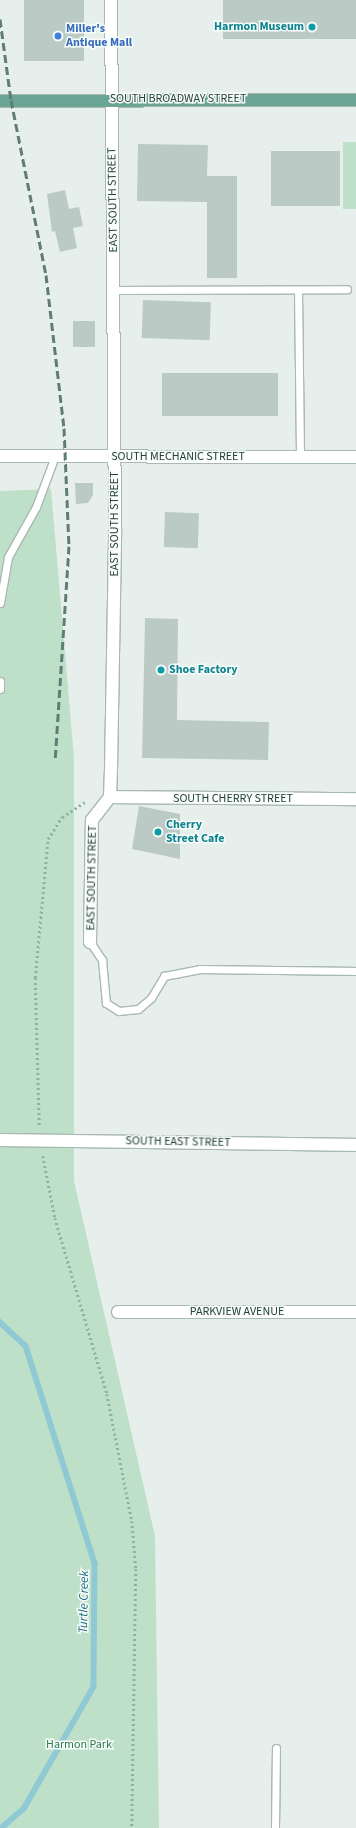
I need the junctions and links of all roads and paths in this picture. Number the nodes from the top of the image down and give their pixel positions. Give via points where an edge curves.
1 (111, 0) edge
2 (112, 99) junction
3 (356, 100) edge
4 (0, 101) edge
5 (346, 289) dead end
6 (114, 290) junction
7 (298, 290) junction
8 (0, 456) edge
9 (55, 456) junction
10 (300, 456) junction
11 (115, 457) junction
12 (356, 457) edge
13 (0, 603) edge
14 (0, 681) edge
15 (0, 689) edge
16 (110, 797) junction
17 (356, 799) edge
18 (90, 942) joint
19 (356, 971) edge
20 (0, 1140) edge
21 (41, 1140) junction
22 (356, 1145) edge
23 (118, 1312) dead end
24 (356, 1312) edge
25 (276, 1748) dead end
26 (132, 1828) edge
27 (275, 1828) edge

1 - 2 street, EAST SOUTH STREET
2 - 3 main road, SOUTH BROADWAY STREET
2 - 4 main road, SOUTH BROADWAY STREET
2 - 6 street, EAST SOUTH STREET
5 - 7 lane
6 - 7 lane
6 - 11 street, EAST SOUTH STREET
7 - 10 lane
8 - 9 street, SOUTH MECHANIC STREET
9 - 11 street, SOUTH MECHANIC STREET
9 - 13 lane via 36,507 8,557
10 - 11 street, SOUTH MECHANIC STREET
10 - 12 street, SOUTH MECHANIC STREET
11 - 16 street, EAST SOUTH STREET
14 - 15 lane
16 - 17 street, SOUTH CHERRY STREET
16 - 18 street, EAST SOUTH STREET via 92,820
16 - 21 path via 80,804 62,817 48,839 35,978 34,1047
18 - 19 lane via 102,960 106,1003 119,1011 138,1009 151,998 164,976 200,970
20 - 21 street, SOUTH EAST STREET
21 - 22 street, SOUTH EAST STREET
21 - 26 path via 55,1218 107,1394 132,1521 136,1569
23 - 24 street, PARKVIEW AVENUE
25 - 27 lane

